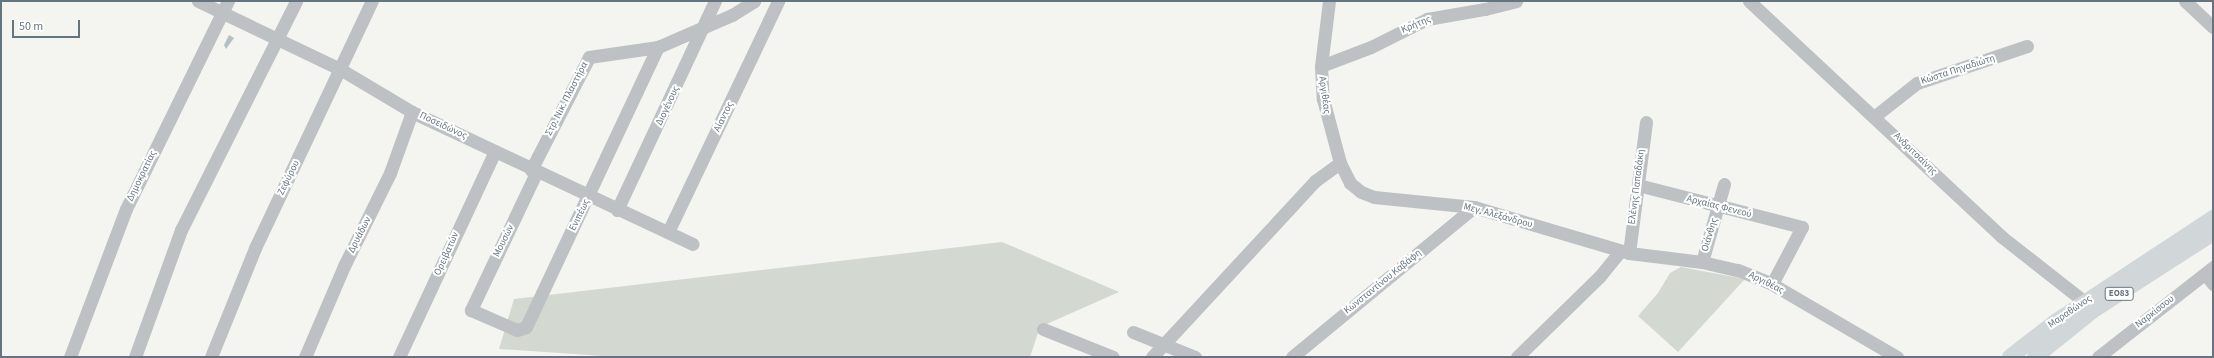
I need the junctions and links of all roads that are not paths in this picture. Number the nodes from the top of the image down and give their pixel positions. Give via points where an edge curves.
1 (198, 1) edge
2 (296, 1) edge
3 (372, 1) edge
4 (715, 1) edge
5 (754, 1) edge
6 (778, 1) edge
7 (1329, 1) edge
8 (1516, 1) edge
9 (1749, 1) edge
10 (2185, 1) edge
11 (225, 7) edge
12 (2213, 27) edge
13 (702, 29) junction
14 (277, 41) junction
15 (2027, 46) dead end
16 (658, 48) junction
17 (1321, 66) junction
18 (340, 68) junction
19 (412, 112) junction
20 (1875, 116) junction
21 (1646, 122) dead end
22 (494, 151) junction
23 (1340, 163) junction
24 (534, 171) junction
25 (1724, 184) dead end
26 (1638, 185) junction
27 (589, 197) junction
28 (1474, 207) junction
29 (1719, 207) junction
30 (617, 210) junction
31 (2213, 218) edge
32 (668, 232) junction
33 (2213, 232) edge
34 (692, 244) dead end
35 (1624, 252) junction
36 (1702, 262) junction
37 (2209, 271) edge
38 (1772, 284) junction
39 (2213, 284) edge
40 (2085, 302) junction
41 (471, 310) joint
42 (1043, 329) dead end
43 (1133, 332) dead end
44 (1164, 344) junction
45 (70, 357) edge
46 (135, 357) edge
47 (211, 357) edge
48 (305, 357) edge
49 (399, 357) edge
50 (1113, 357) edge
51 (1152, 357) edge
52 (1195, 357) edge
53 (1292, 357) edge
54 (1517, 357) edge
55 (1897, 357) edge
56 (2010, 357) edge
57 (2035, 357) edge
58 (2098, 357) edge

1 - 11 street, Ποσειδώνος
2 - 14 street
3 - 18 street, Ζεφύρου
4 - 13 street, Διογένους
5 - 13 street, Στρ. Νικ. Πλαστήρα
6 - 32 street, Αίαντος
7 - 17 street, Αργιθέας
8 - 17 street, Κρήτης via 1427,19 1371,47
9 - 20 street, Ανδριτσαίνης via 1820,69
10 - 12 street
11 - 14 street, Ποσειδώνος
11 - 45 street, Δημοκρατίας via 126,209
13 - 16 street, Στρ. Νικ. Πλαστήρα
13 - 30 street, Διογένους via 662,119
14 - 18 street, Ποσειδώνος
14 - 46 street via 181,230
15 - 20 street, Κώστα Πηγαδιώτη via 1917,83
16 - 24 street, Στρ. Νικ. Πλαστήρα via 589,57
16 - 27 street, Ενιπέως
17 - 23 street, Αργιθέας via 1323,99
18 - 19 street, Ποσειδώνος
18 - 47 street, Ζεφύρου via 255,248
19 - 22 street, Ποσειδώνος
19 - 48 street, Δρυάδων via 390,173 344,266
20 - 40 street, Ανδριτσαίνης via 2002,237
21 - 26 street, Ελένης Παπαδάκη
22 - 24 street, Ποσειδώνος
22 - 49 street, Ορειβατών
23 - 28 street, Μεγ. Αλεξάνδρου via 1350,182 1361,192 1374,197
23 - 44 street via 1315,181
24 - 27 street, Ποσειδώνος
24 - 41 street, Μουσών
25 - 29 street, Οιάνθης
26 - 29 street, Αρχαίας Φενεού
26 - 35 street, Ελένης Παπαδάκη
27 - 30 street, Ποσειδώνος
27 - 41 street, Ενιπέως via 526,327 515,330
28 - 35 street, Μεγ. Αλεξάνδρου
28 - 53 street, Κωνσταντίνου Καβάφη
29 - 36 street, Οιάνθης
29 - 38 street, Αρχαίας Φενεού via 1802,227
30 - 32 street, Ποσειδώνος
31 - 40 main road, Μαραθώνος / ΕΟ83
32 - 34 street, Ποσειδώνος
33 - 57 main road, Μαραθώνος / ΕΟ83 via 2092,311
35 - 36 street, Αργιθέας
35 - 54 street
36 - 38 street, Αργιθέας via 1738,270
37 - 39 street
37 - 58 street, Ναρκίσσου
38 - 55 street, Αργιθέας
40 - 56 main road, Μαραθώνος / ΕΟ83
42 - 50 street
43 - 44 street
44 - 51 street
44 - 52 street

